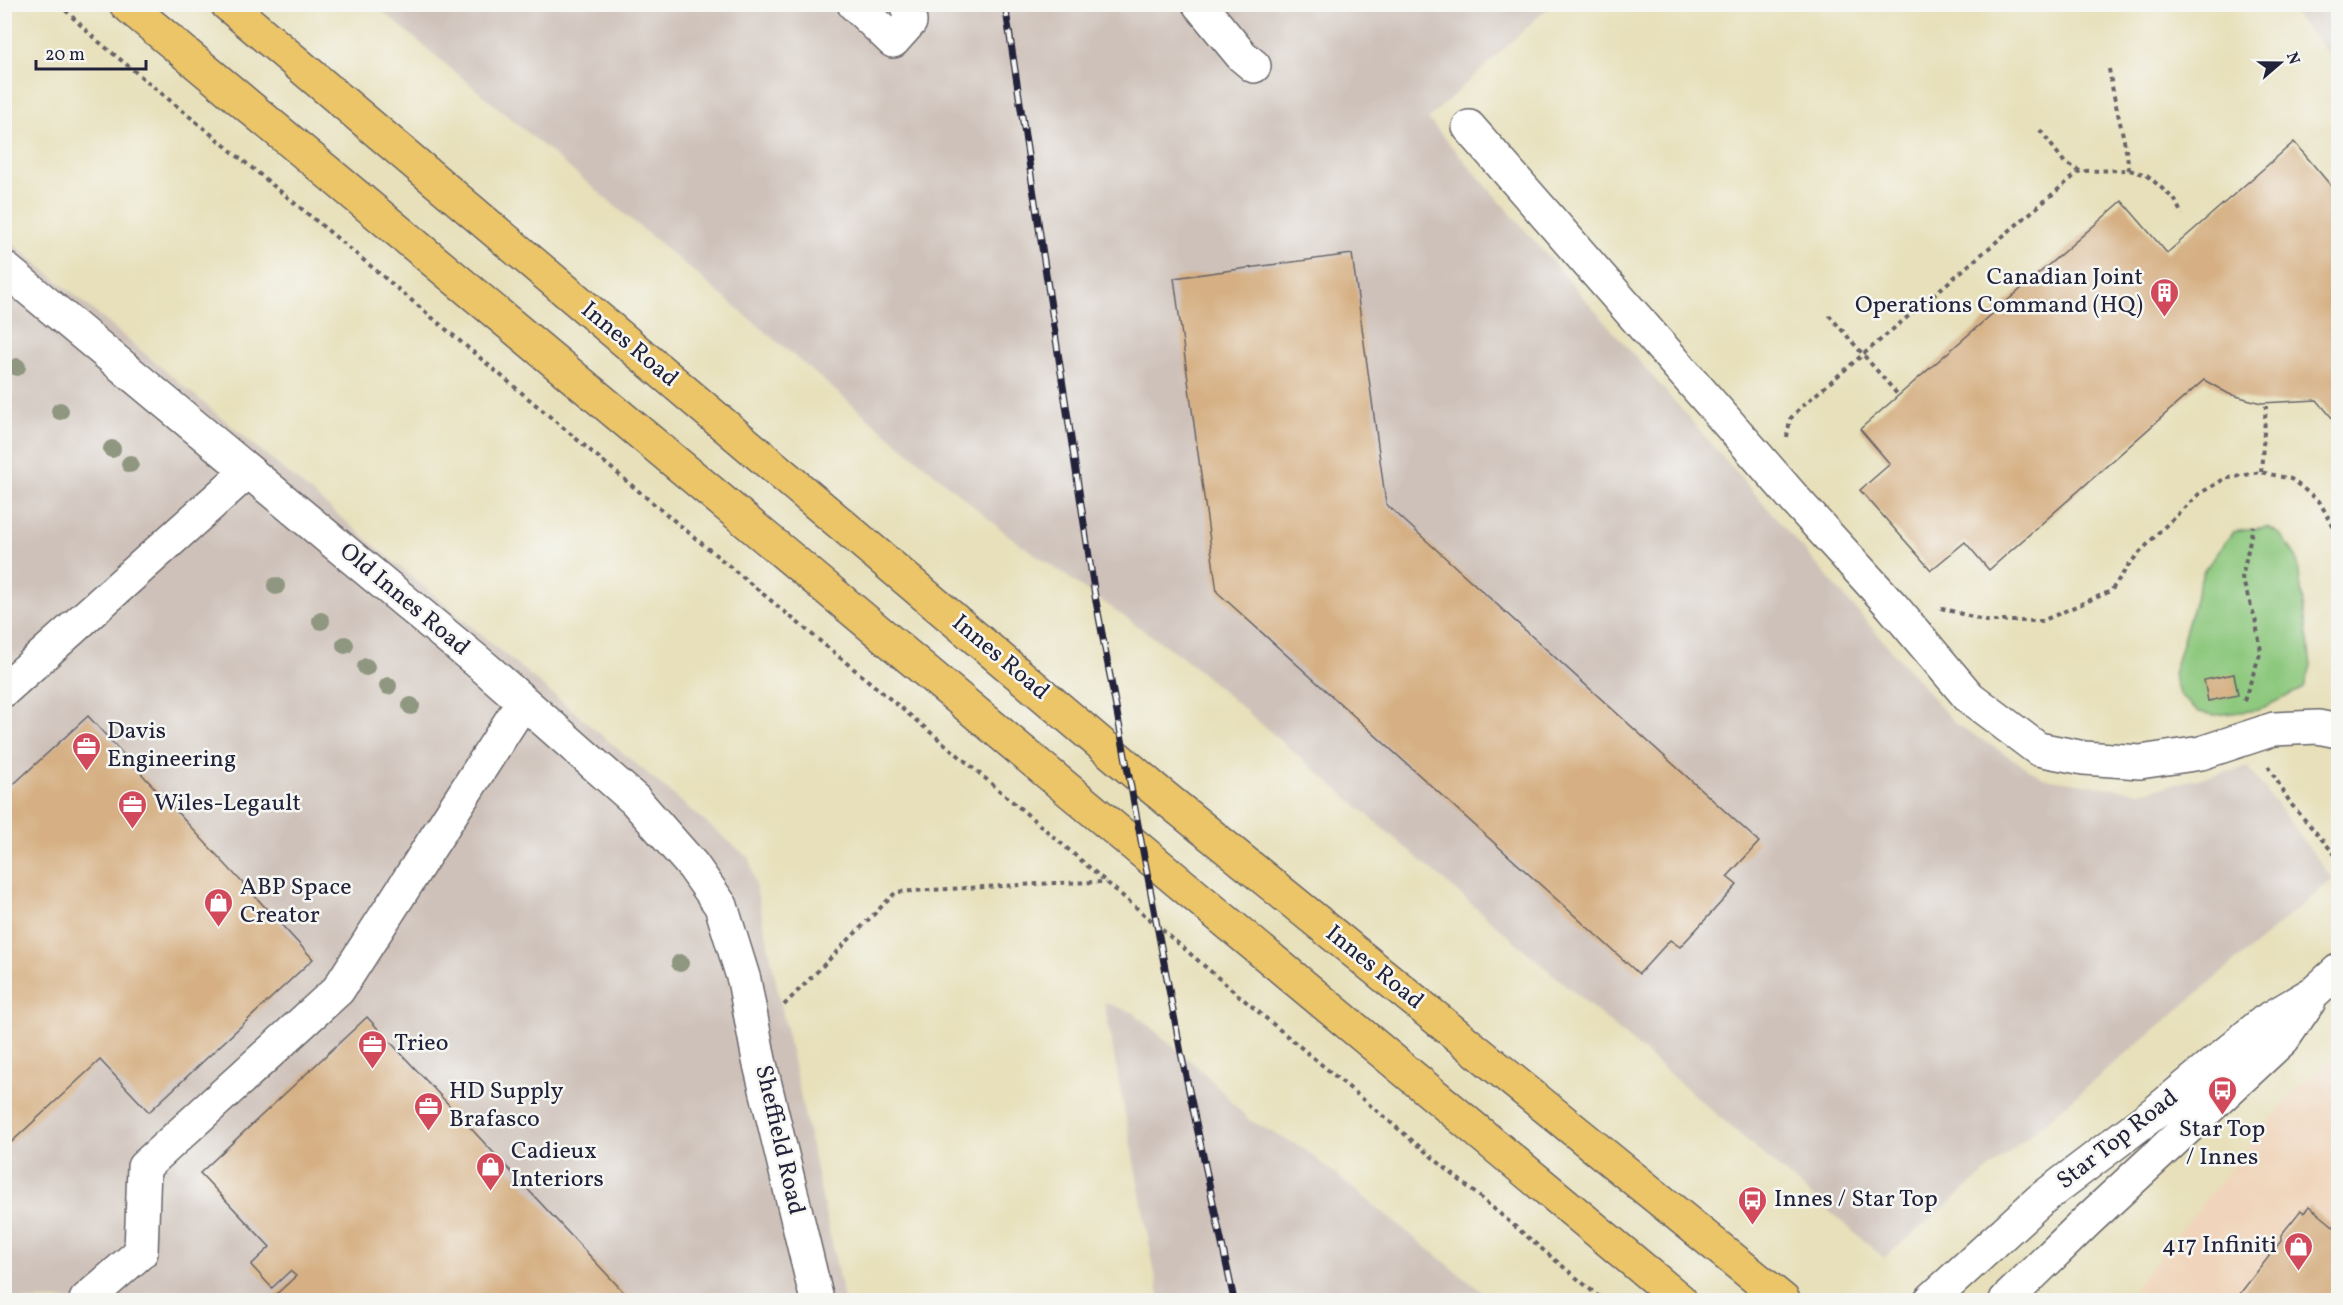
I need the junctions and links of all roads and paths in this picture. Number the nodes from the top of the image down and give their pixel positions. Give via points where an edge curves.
1 (59, 4) edge
2 (126, 4) edge
3 (227, 4) edge
4 (854, 4) edge
5 (908, 4) edge
6 (1199, 4) edge
7 (1254, 66) dead end
8 (2109, 69) dead end
9 (1469, 127) dead end
10 (2040, 130) dead end
11 (2129, 170) junction
12 (2080, 171) junction
13 (2182, 214) dead end
14 (4, 268) edge
15 (1830, 315) dead end
16 (1864, 354) junction
17 (1898, 395) dead end
18 (2266, 406) dead end
19 (1790, 445) dead end
20 (248, 471) junction
21 (2261, 472) junction
22 (2253, 526) dead end
23 (2338, 536) edge
24 (1940, 608) dead end
25 (4, 690) edge
26 (524, 702) junction
27 (2241, 708) dead end
28 (2338, 731) edge
29 (2266, 762) dead end
30 (2338, 858) edge
31 (1106, 882) junction
32 (744, 980) joint
33 (2327, 982) edge
34 (754, 1035) junction
35 (86, 1300) edge
36 (817, 1300) edge
37 (1602, 1300) edge
38 (1680, 1300) edge
39 (1783, 1300) edge
40 (1931, 1300) edge
41 (2006, 1300) edge

1 - 31 path via 93,37
2 - 38 main road
3 - 39 main road, Innes Road via 1153,788
4 - 5 street via 893,41 910,22
6 - 7 street
8 - 11 path
9 - 28 street via 1969,697 2038,749 2084,758 2140,762 2201,753 2274,729 2318,727
10 - 12 path via 2065,163
11 - 12 path
11 - 13 path via 2147,175 2175,200
12 - 16 path
14 - 20 street, Old Innes Road
15 - 16 path
16 - 17 path
16 - 19 path via 1790,419 1786,436
18 - 21 path
20 - 25 street
20 - 26 street, Old Innes Road
21 - 23 path via 2291,479 2319,501
21 - 24 path via 2224,478 2199,494 2130,563 2111,591 2066,612 2042,621 1986,621
22 - 27 path via 2242,578 2261,651
26 - 32 street, Old Innes Road via 635,800 693,866 721,906
26 - 35 street via 338,990 144,1167 141,1252
29 - 30 path via 2292,804
31 - 34 path via 896,892
31 - 37 path
32 - 34 street, Sheffield Road
33 - 40 street, Star Top Road via 2264,1022 2157,1111 2040,1200
33 - 41 street, Star Top Road via 2283,1039
34 - 36 street, Sheffield Road

